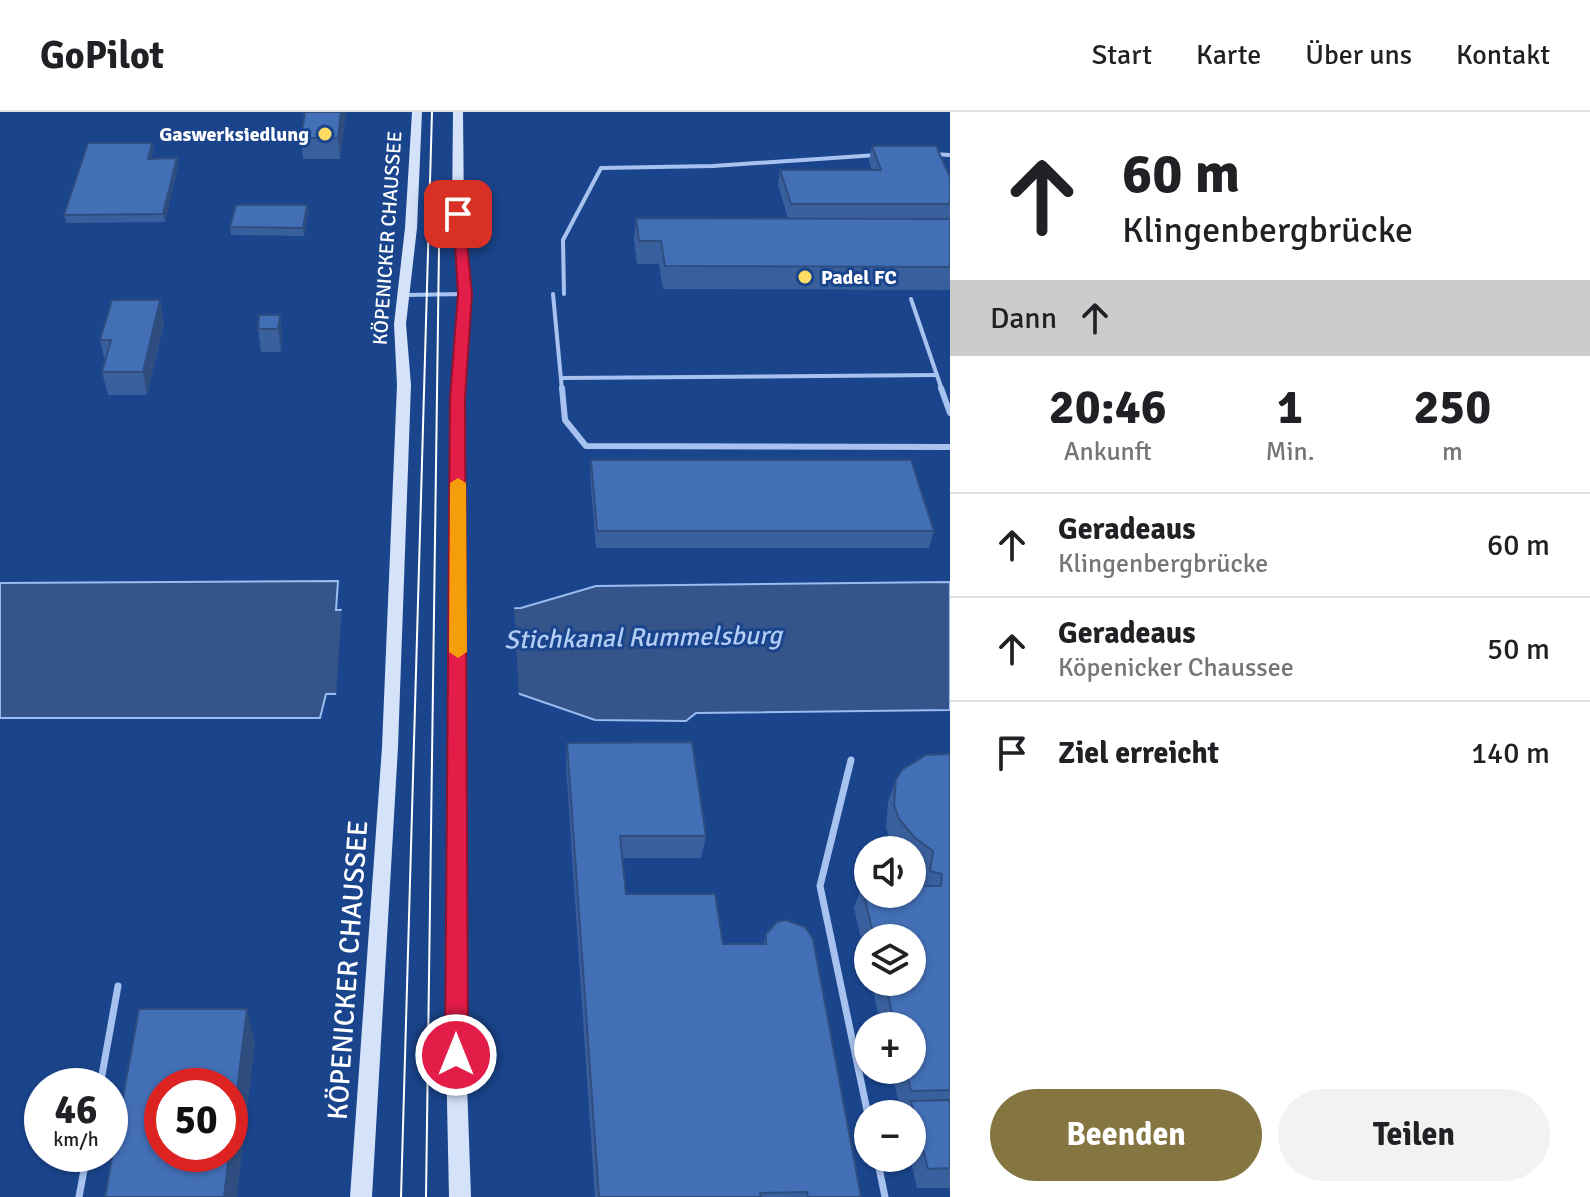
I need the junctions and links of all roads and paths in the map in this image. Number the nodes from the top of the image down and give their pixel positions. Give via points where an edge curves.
1 (417, 112) edge
2 (458, 112) edge
3 (888, 155) edge
4 (930, 155) edge
5 (950, 155) edge
6 (465, 294) junction
7 (553, 294) dead end
8 (564, 294) dead end
9 (402, 295) junction
10 (911, 299) dead end
11 (937, 375) junction
12 (561, 378) junction
13 (950, 413) edge
14 (950, 447) edge
15 (851, 760) dead end
16 (118, 986) dead end
17 (103, 1068) edge
18 (865, 1100) edge
19 (84, 1172) edge
20 (880, 1172) edge
21 (79, 1197) edge
22 (361, 1197) edge
23 (460, 1197) edge
24 (885, 1197) edge

1 - 9 main road, KÖPENICKER CHAUSSEE
2 - 6 main road
3 - 8 lane via 601,168 563,240
4 - 5 lane
6 - 9 lane
6 - 23 main road via 458,398
7 - 12 lane
9 - 22 main road, KÖPENICKER CHAUSSEE via 404,385 390,747
10 - 11 lane
11 - 12 lane
11 - 13 lane
12 - 14 lane via 565,420 586,446
15 - 18 lane via 820,886
16 - 17 lane
19 - 21 lane
20 - 24 lane

